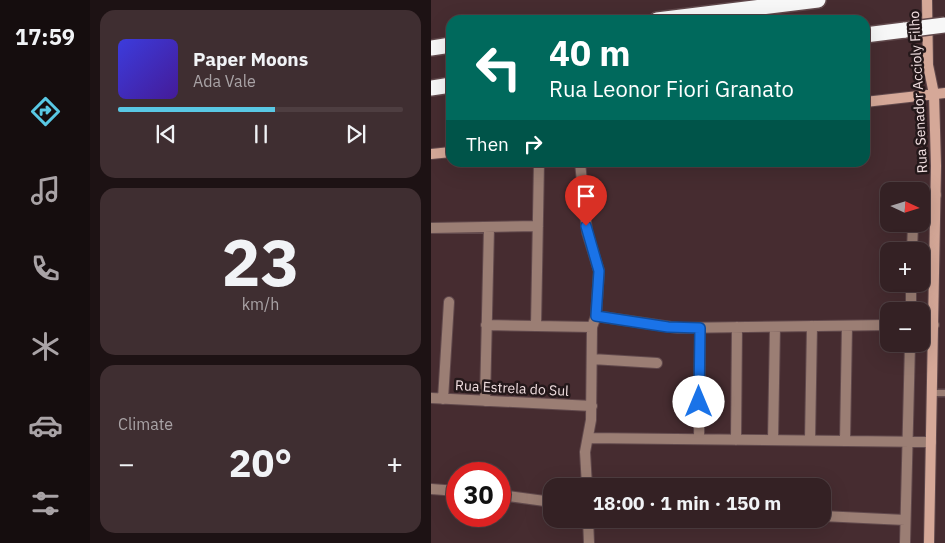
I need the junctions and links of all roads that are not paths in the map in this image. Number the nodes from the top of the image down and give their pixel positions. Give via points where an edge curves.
1 (818, 0) edge
2 (927, 0) edge
3 (697, 15) edge
4 (945, 25) edge
5 (870, 34) edge
6 (446, 46) edge
7 (431, 48) edge
8 (446, 86) edge
9 (431, 88) edge
10 (945, 93) edge
11 (934, 94) junction
12 (870, 101) edge
13 (446, 152) edge
14 (431, 154) edge
15 (539, 167) edge
16 (580, 167) edge
17 (936, 195) junction
18 (930, 199) edge
19 (538, 226) junction
20 (431, 228) edge
21 (489, 228) junction
22 (449, 302) dead end
23 (939, 303) edge
24 (596, 316) junction
25 (486, 325) junction
26 (880, 325) edge
27 (930, 325) edge
28 (934, 325) junction
29 (536, 326) junction
30 (812, 326) junction
31 (847, 326) junction
32 (592, 327) junction
33 (737, 327) junction
34 (775, 327) junction
35 (700, 328) junction
36 (910, 352) edge
37 (592, 359) junction
38 (657, 363) dead end
39 (932, 393) junction
40 (945, 393) edge
41 (431, 398) edge
42 (443, 399) junction
43 (485, 401) junction
44 (592, 406) junction
45 (587, 438) junction
46 (699, 439) junction
47 (736, 440) junction
48 (773, 440) junction
49 (809, 440) junction
50 (845, 441) junction
51 (907, 441) junction
52 (931, 442) junction
53 (587, 478) edge
54 (431, 488) edge
55 (446, 490) edge
56 (511, 496) edge
57 (543, 501) edge
58 (831, 516) edge
59 (905, 520) junction
60 (588, 528) edge
61 (589, 543) edge
62 (905, 543) edge
63 (929, 543) edge

1 - 3 highway
2 - 11 street, Rua Senador Accioly Filho via 928,65
4 - 5 highway, bridge
6 - 7 highway
8 - 9 highway
10 - 11 street
11 - 12 street
11 - 17 street, Rua Senador Accioly Filho
13 - 14 street
15 - 19 street
16 - 24 street via 587,232 599,271
17 - 18 street
17 - 23 street, Rua Senador Accioly Filho
19 - 21 street
19 - 29 street
20 - 21 street
21 - 25 street
22 - 42 street
23 - 28 street, Rua Senador Accioly Filho
24 - 32 street
24 - 35 street via 668,327
25 - 29 street
25 - 43 street
26 - 31 street
27 - 28 street
28 - 39 street, Rua Senador Accioly Filho
29 - 32 street
30 - 31 street
30 - 34 street
30 - 49 street
31 - 50 street
32 - 37 street
33 - 34 street
33 - 35 street
33 - 47 street
34 - 48 street
35 - 46 street
36 - 51 street
37 - 38 street
37 - 44 street
39 - 40 lane
39 - 52 street, Rua Senador Accioly Filho
41 - 42 street, Rua Estrela do Sul
42 - 43 street, Rua Estrela do Sul
43 - 44 street, Rua Estrela do Sul
44 - 45 street
45 - 46 street
45 - 53 street
46 - 47 street
47 - 48 street
48 - 49 street
49 - 50 street
50 - 51 street
51 - 52 street
51 - 59 street
52 - 63 street, Rua Senador Accioly Filho
54 - 55 street
56 - 57 street
58 - 59 street
59 - 62 street
60 - 61 street

